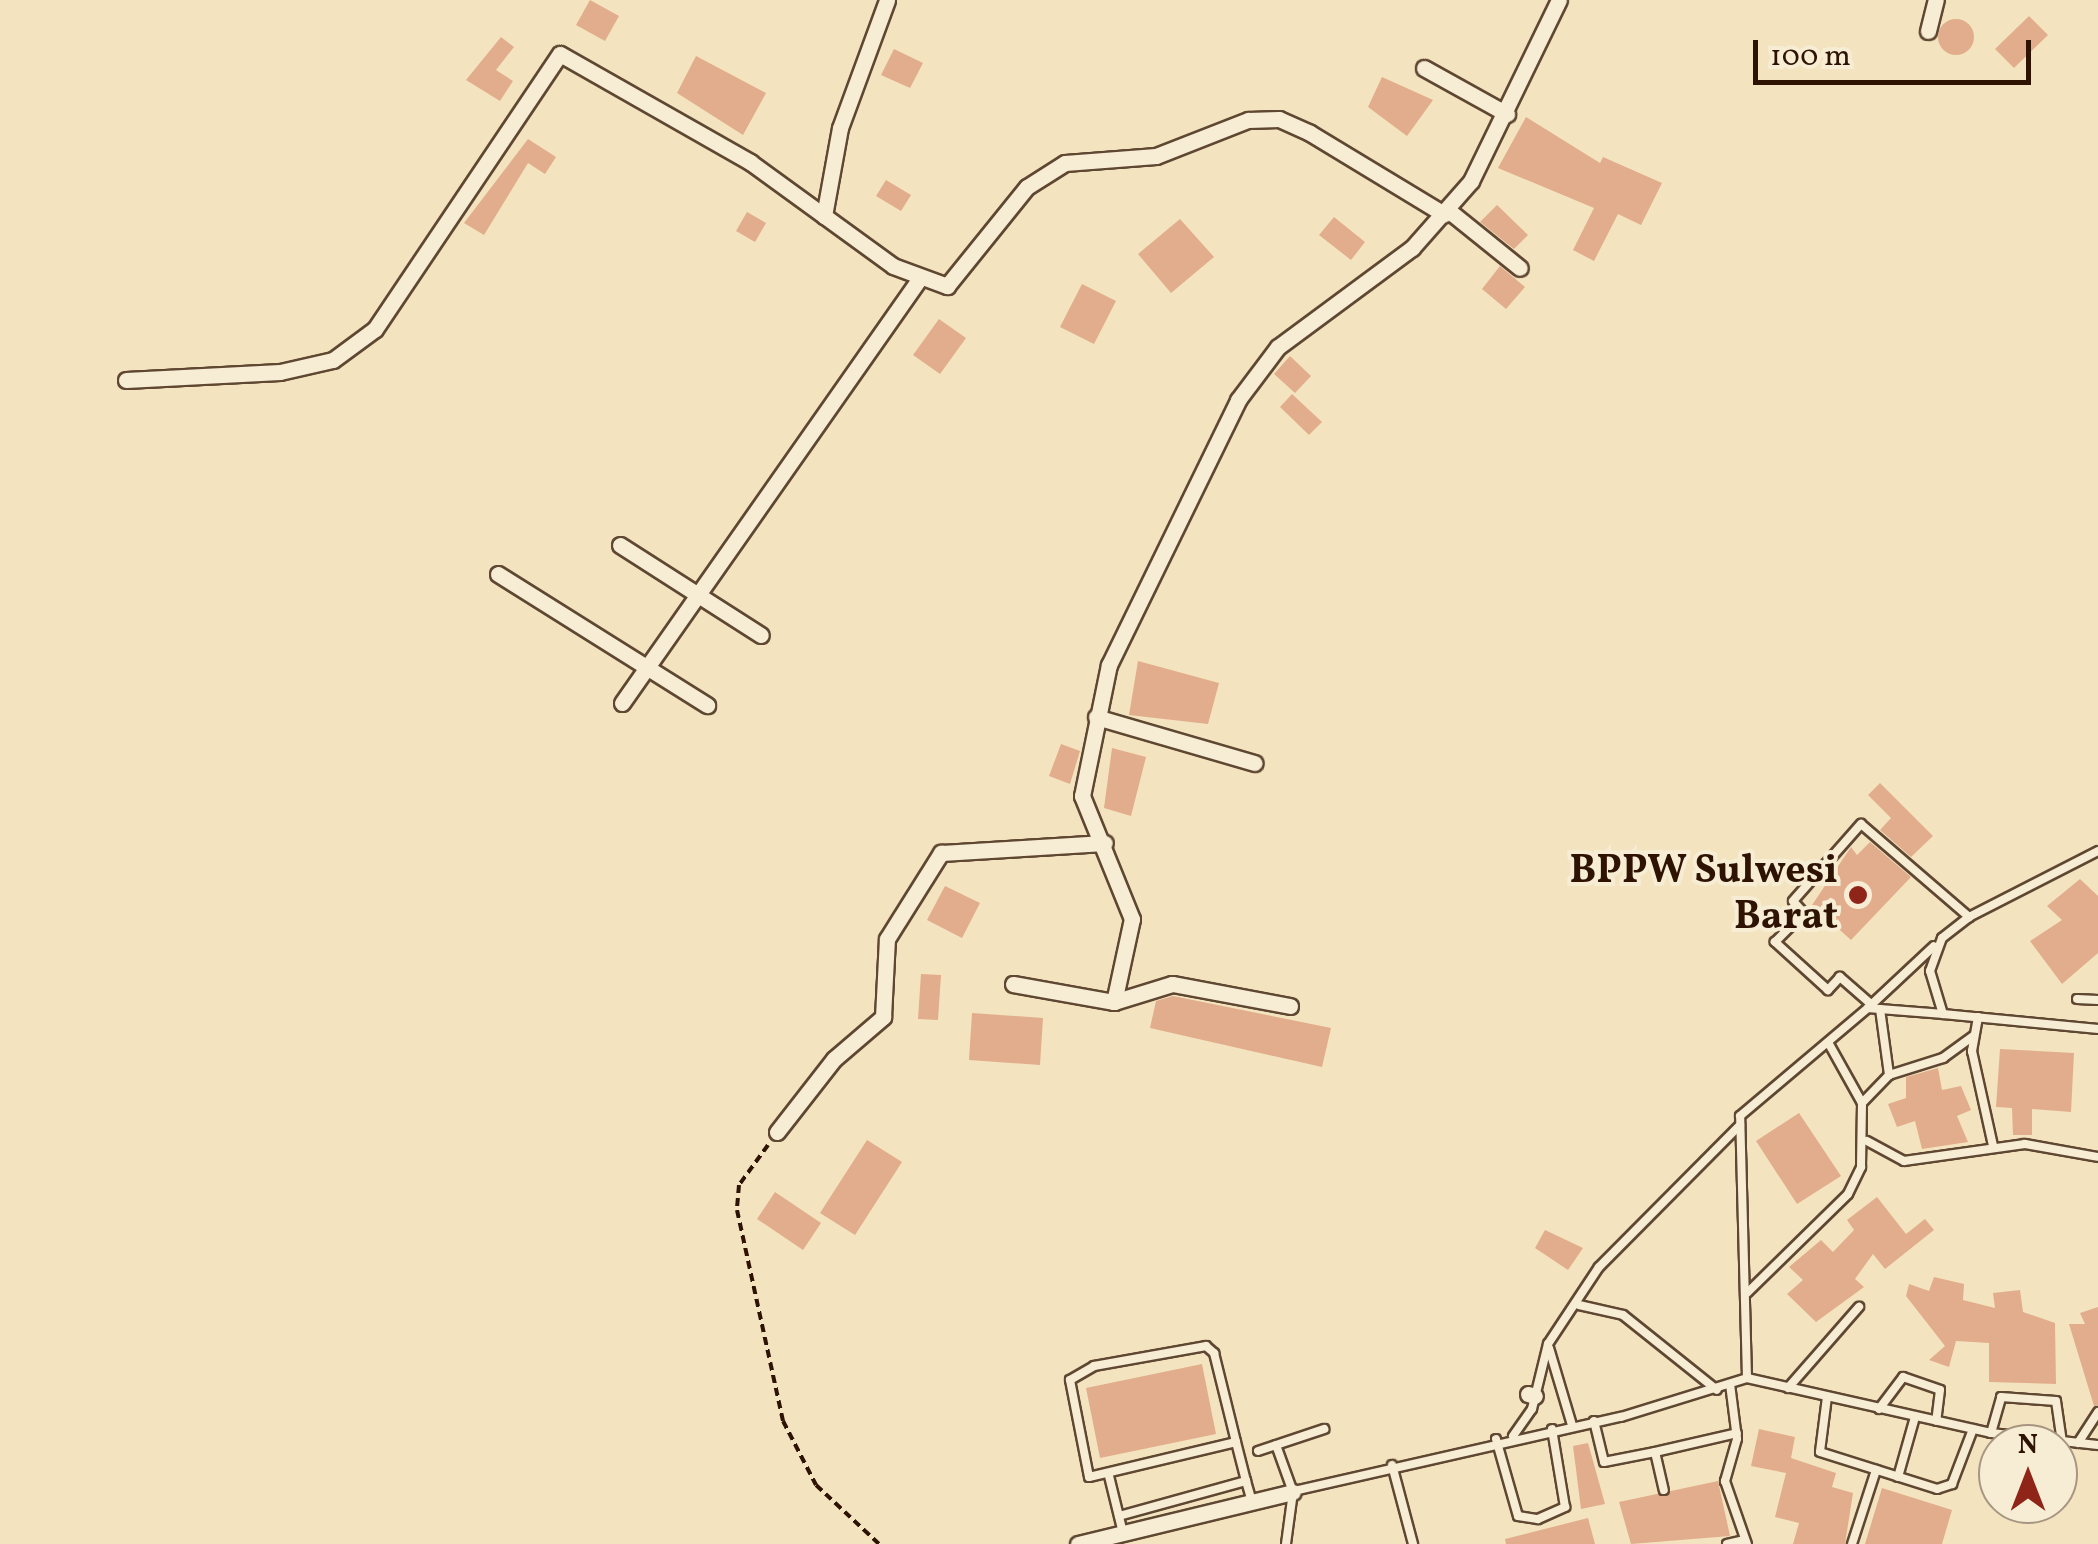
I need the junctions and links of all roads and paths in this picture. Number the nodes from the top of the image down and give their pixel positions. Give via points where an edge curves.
1 (887, 0) edge
2 (1559, 0) edge
3 (1936, 0) edge
4 (1928, 30) dead end
5 (1424, 68) dead end
6 (1507, 114) junction
7 (1446, 212) junction
8 (824, 216) junction
9 (1520, 268) dead end
10 (920, 278) junction
11 (126, 380) dead end
12 (620, 545) dead end
13 (498, 574) dead end
14 (698, 594) junction
15 (761, 635) dead end
16 (647, 667) junction
17 (622, 703) dead end
18 (706, 705) dead end
19 (1096, 716) junction
20 (1254, 763) dead end
21 (1106, 844) junction
22 (2098, 851) edge
23 (1969, 917) junction
24 (1942, 938) junction
25 (1013, 984) dead end
26 (2077, 999) dead end
27 (2098, 1000) edge
28 (1114, 1002) junction
29 (1290, 1006) dead end
30 (1873, 1007) junction
31 (1942, 1014) junction
32 (1978, 1018) junction
33 (2098, 1029) edge
34 (1973, 1036) junction
35 (1828, 1044) junction
36 (1888, 1075) junction
37 (1862, 1103) junction
38 (1740, 1126) junction
39 (777, 1132) joint
40 (1867, 1141) junction
41 (1993, 1146) junction
42 (2098, 1157) edge
43 (1747, 1293) junction
44 (1579, 1305) junction
45 (1858, 1308) dead end
46 (1548, 1344) junction
47 (1747, 1378) junction
48 (1730, 1384) junction
49 (1788, 1388) junction
50 (1716, 1390) junction
51 (1827, 1398) junction
52 (1879, 1409) junction
53 (2098, 1412) edge
54 (1915, 1416) junction
55 (1594, 1422) junction
56 (1936, 1422) junction
57 (1994, 1424) edge
58 (2059, 1424) edge
59 (1572, 1426) junction
60 (1552, 1429) junction
61 (1973, 1429) junction
62 (1324, 1430) dead end
63 (1978, 1430) edge
64 (1737, 1433) junction
65 (1512, 1436) junction
66 (1496, 1439) junction
67 (1236, 1442) junction
68 (2078, 1443) joint
69 (2098, 1445) edge
70 (1276, 1446) junction
71 (1258, 1451) dead end
72 (1655, 1452) junction
73 (1392, 1465) junction
74 (1876, 1470) junction
75 (1110, 1476) junction
76 (1898, 1477) junction
77 (1246, 1480) junction
78 (1664, 1490) dead end
79 (1293, 1492) junction
80 (1252, 1502) junction
81 (1119, 1516) junction
82 (1135, 1535) edge
83 (1745, 1542) edge
84 (879, 1544) edge
85 (1078, 1544) edge
86 (1286, 1544) edge
87 (1413, 1544) edge
88 (1727, 1544) edge
89 (1852, 1544) edge

1 - 8 street via 840,128
2 - 6 street
3 - 4 street
5 - 6 street
6 - 7 street
7 - 9 street
7 - 10 street via 1310,133 1278,119 1248,120 1156,156 1065,164 1028,188 955,280
7 - 19 street via 1278,347 1238,400 1124,621
8 - 10 street
8 - 11 street via 750,162 560,54 475,190 361,339 333,360 280,372
10 - 14 street
12 - 14 street
13 - 16 street
14 - 15 street
14 - 16 street
16 - 17 street
16 - 18 street
19 - 20 street
19 - 21 street via 1082,796 1084,817
21 - 28 street via 1132,918
21 - 39 street via 941,853 887,939 883,1017 834,1059
22 - 23 lane
23 - 24 lane
23 - 30 lane via 1861,824 1793,901 1804,913 1775,942 1828,990 1840,977
24 - 30 lane
24 - 31 lane via 1930,971
25 - 28 street
26 - 27 lane
28 - 29 street via 1172,984
30 - 31 lane
30 - 35 lane
30 - 36 lane
31 - 32 lane
32 - 33 lane
32 - 34 lane
34 - 36 lane via 1943,1058
34 - 41 lane
35 - 37 lane
35 - 38 lane via 1750,1102
36 - 37 lane
37 - 40 lane
38 - 43 lane
38 - 44 lane via 1599,1266
39 - 84 path via 739,1185 736,1210 760,1339 783,1422 816,1485
40 - 41 lane via 1904,1162
40 - 43 lane via 1848,1194
41 - 42 lane
43 - 47 lane
44 - 46 lane
44 - 50 lane via 1623,1315
45 - 49 lane
46 - 59 lane
46 - 65 lane
47 - 48 lane
47 - 49 lane
48 - 50 lane
48 - 64 lane
49 - 51 lane
50 - 55 lane
51 - 52 lane
51 - 74 lane via 1820,1452
52 - 54 lane
52 - 56 lane via 1903,1376 1940,1390
53 - 68 lane
54 - 56 lane
54 - 76 lane
55 - 59 lane
55 - 72 lane via 1604,1462
56 - 61 lane
57 - 58 lane via 2001,1398 2056,1400
59 - 60 lane
60 - 65 lane
60 - 66 lane via 1565,1507 1538,1519 1518,1516
61 - 63 lane
61 - 76 lane via 1947,1489
62 - 70 lane
64 - 72 lane
64 - 83 lane via 1725,1480
65 - 66 lane
66 - 73 lane
67 - 75 lane
67 - 75 lane via 1206,1346 1094,1366 1073,1375 1070,1390 1086,1471
67 - 77 lane
68 - 69 lane
70 - 71 lane
70 - 79 lane
72 - 78 lane
73 - 79 lane
73 - 87 lane
74 - 76 lane
74 - 89 lane
75 - 81 lane
77 - 80 lane
77 - 81 lane
79 - 80 street
79 - 86 lane
80 - 82 street
81 - 82 lane
82 - 85 street
83 - 88 lane

